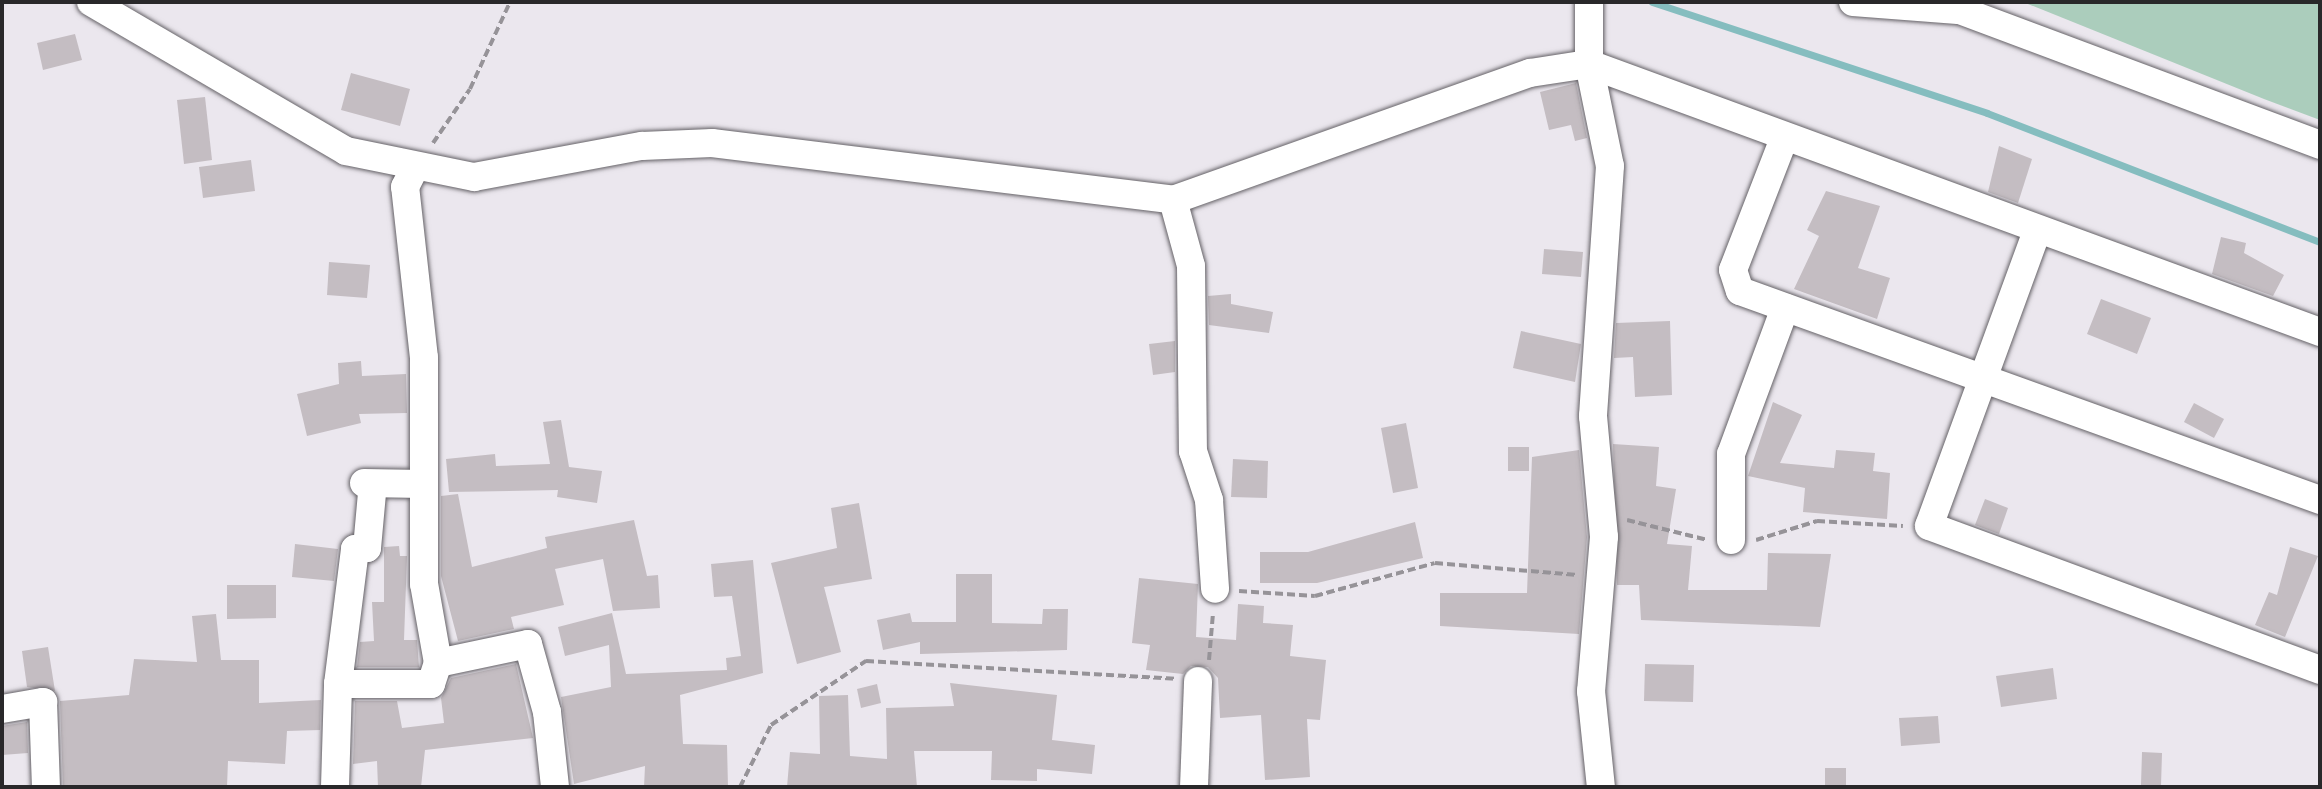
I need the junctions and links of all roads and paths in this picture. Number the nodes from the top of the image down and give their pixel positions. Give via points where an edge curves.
1 (91, 2) edge
2 (510, 2) edge
3 (1589, 2) edge
4 (1853, 2) edge
5 (1948, 6) edge
6 (1589, 64) junction
7 (1783, 141) junction
8 (2320, 145) edge
9 (414, 169) junction
10 (1173, 200) junction
11 (2037, 231) junction
12 (1785, 308) junction
13 (2320, 332) edge
14 (1981, 382) junction
15 (424, 484) junction
16 (2320, 500) edge
17 (1602, 513) junction
18 (1929, 526) junction
19 (1731, 540) junction
20 (1600, 577) junction
21 (1215, 589) junction
22 (438, 663) junction
23 (2320, 670) edge
24 (1198, 681) junction
25 (338, 684) junction
26 (2, 709) edge
27 (46, 787) edge
28 (335, 787) edge
29 (555, 787) edge
30 (740, 787) edge
31 (1194, 787) edge
32 (1601, 787) edge

1 - 9 street via 346,151
2 - 9 path via 470,89
3 - 6 street
4 - 5 street
5 - 8 street
6 - 7 street
6 - 10 street via 1530,73
6 - 17 street via 1610,166 1593,416
7 - 11 street
7 - 12 street via 1733,270 1740,291
9 - 10 street via 474,177 642,146 712,143
9 - 15 street via 405,187 424,358
10 - 21 street via 1191,266 1193,451 1209,500
11 - 13 street
11 - 14 street
12 - 14 street
12 - 19 street via 1728,477
14 - 16 street
14 - 18 street
15 - 22 street via 424,584
15 - 25 street via 368,488 367,548 355,549
17 - 19 path via 1702,540
17 - 20 street
18 - 19 path via 1817,521
18 - 23 street
20 - 21 path via 1435,563 1315,596
20 - 32 street via 1591,691
21 - 24 path via 1207,681
22 - 25 street via 431,684
22 - 29 street via 528,644 547,712
24 - 30 path via 866,661 771,725
24 - 31 street
25 - 28 street
26 - 27 street via 43,702

